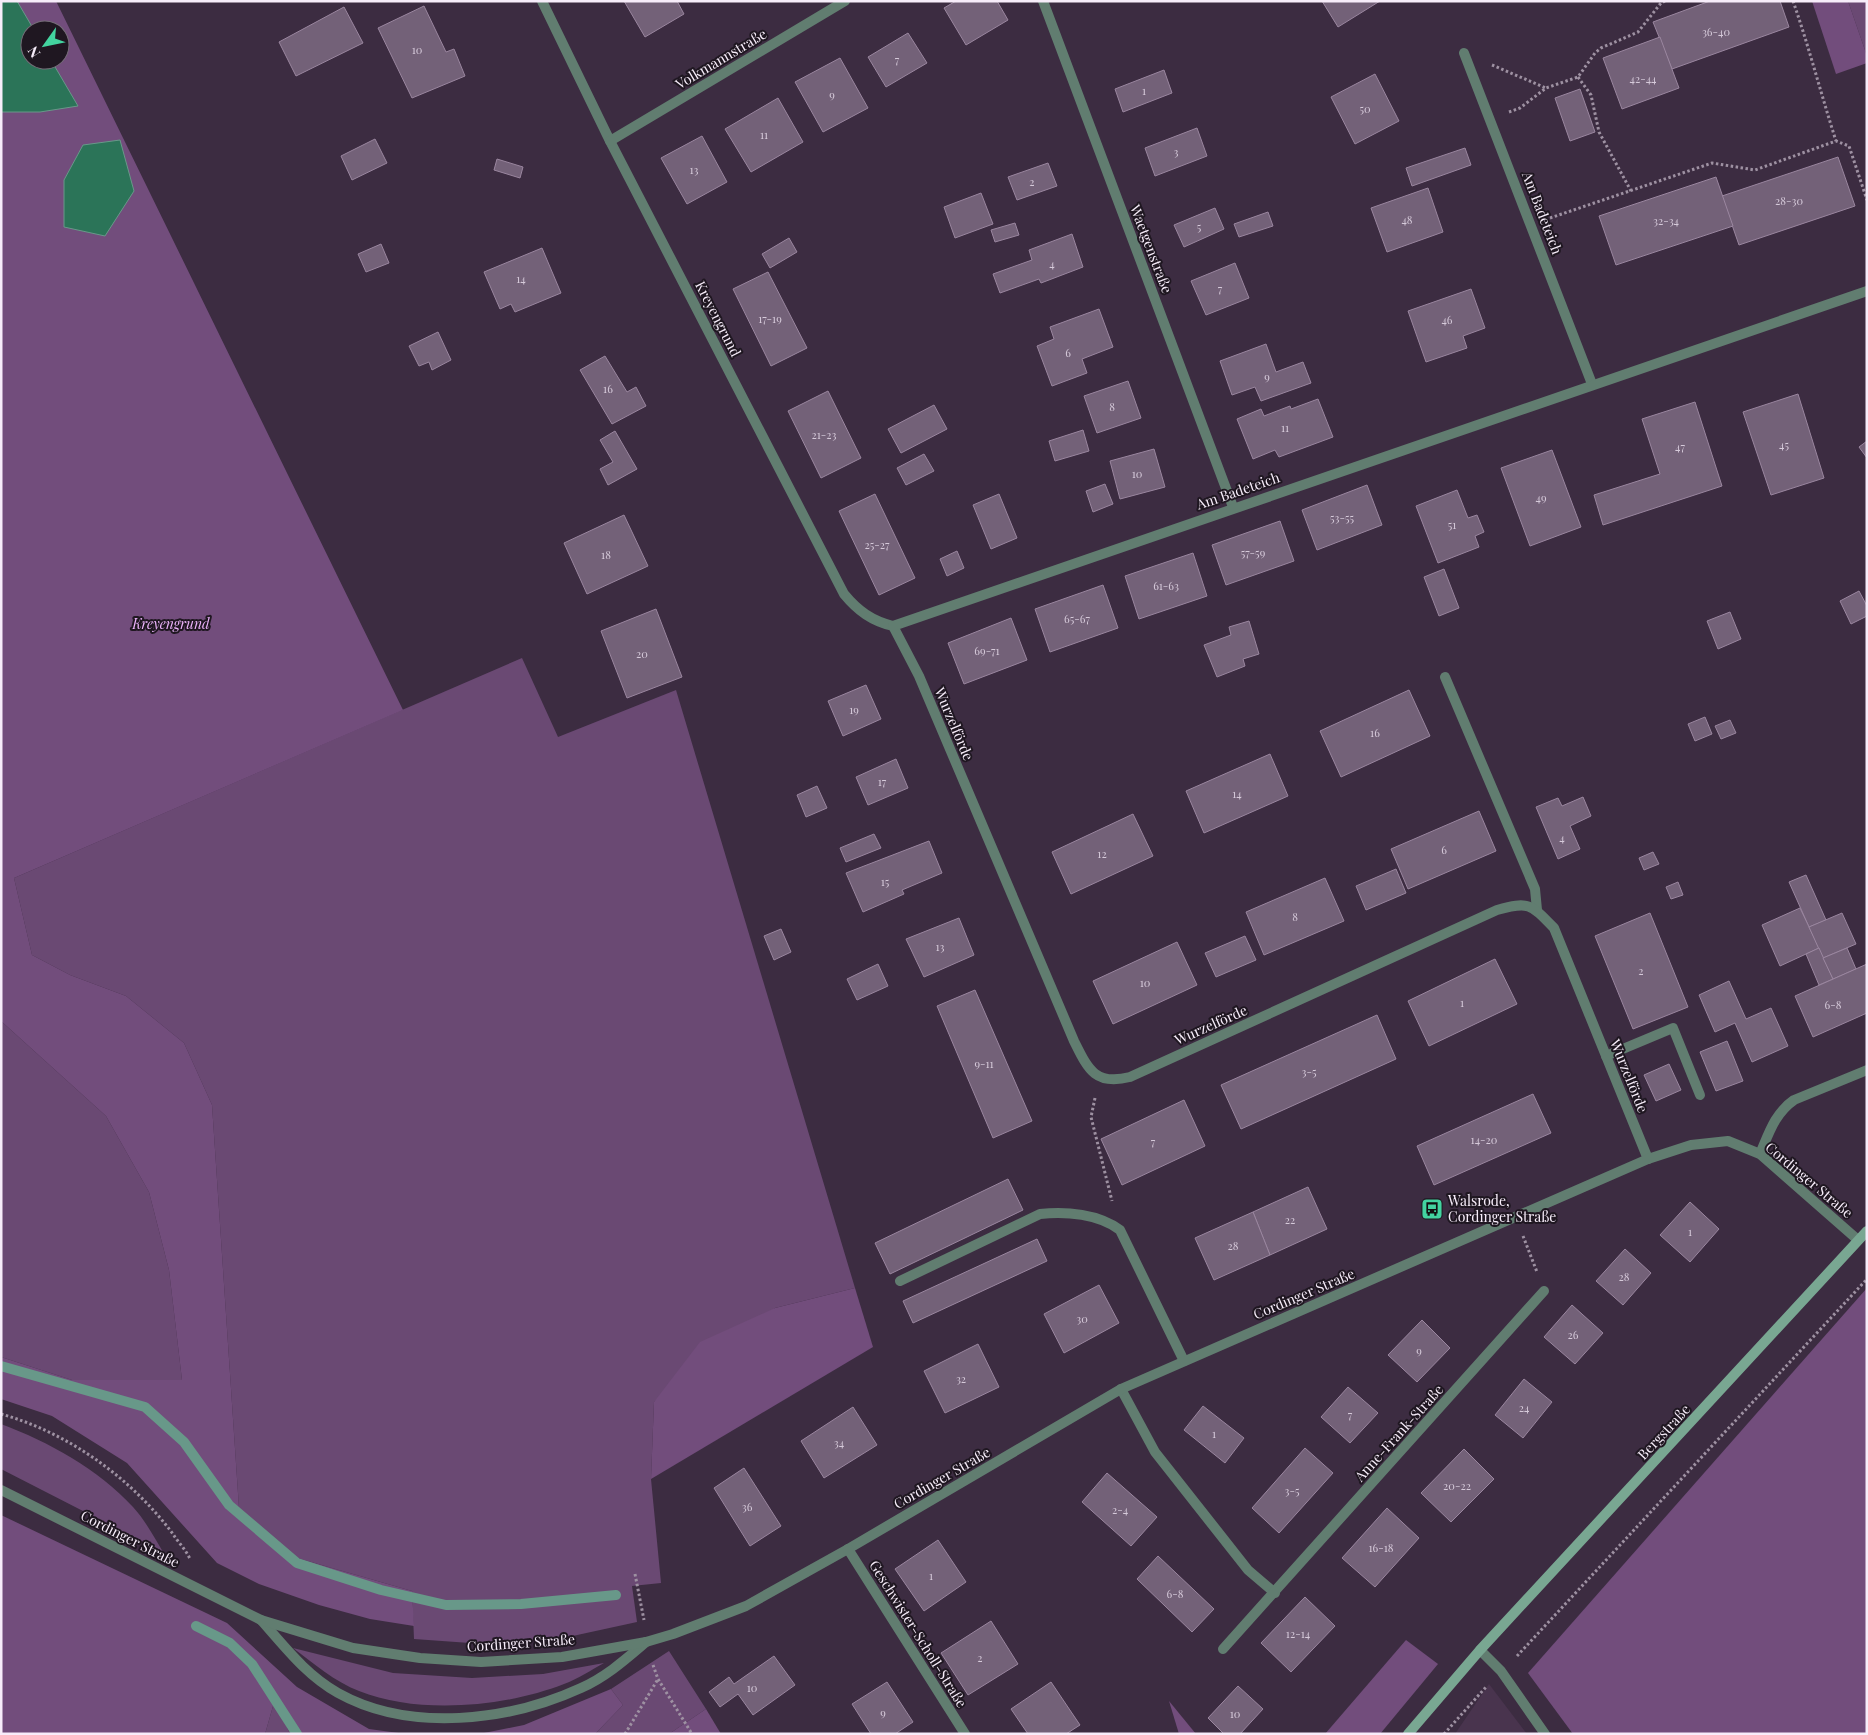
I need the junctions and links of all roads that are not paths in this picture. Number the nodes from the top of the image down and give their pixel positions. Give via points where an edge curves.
1 (542, 1) edge
2 (845, 1) edge
3 (1043, 1) edge
4 (1464, 53) road end
5 (610, 141) junction
6 (1867, 291) edge
7 (1592, 384) junction
8 (1233, 507) junction
9 (893, 626) junction
10 (1445, 677) dead end
11 (1537, 910) junction
12 (1606, 1056) junction
13 (1867, 1070) edge
14 (1700, 1095) dead end
15 (1760, 1154) junction
16 (1648, 1159) junction
17 (1867, 1231) edge
18 (1858, 1240) junction
19 (900, 1281) dead end
20 (1544, 1291) road end
21 (1184, 1360) junction
22 (1121, 1389) junction
23 (1, 1490) edge
24 (848, 1549) junction
25 (1275, 1593) junction
26 (261, 1620) junction
27 (646, 1642) junction
28 (1223, 1649) dead end
29 (1480, 1650) junction
30 (965, 1734) edge
31 (1408, 1734) edge
32 (1545, 1734) edge

1 - 5 street, Kreyengrund
2 - 5 street, Volkmannstraße
3 - 8 street, Waetgenstraße
4 - 7 street, Am Badeteich
5 - 9 street, Kreyengrund via 844,594 857,609 878,622
6 - 7 street, Am Badeteich
7 - 8 street, Am Badeteich
8 - 9 street, Am Badeteich
9 - 11 street, Wurzelförde via 918,676 1074,1041 1087,1067 1099,1078 1116,1081 1130,1076 1497,910 1520,903
10 - 11 street via 1535,889
11 - 12 street, Wurzelförde via 1554,928
12 - 14 street via 1673,1028
12 - 16 street, Wurzelförde
13 - 15 street via 1794,1100 1785,1107 1778,1114
15 - 16 street, Cordinger Straße via 1728,1141 1691,1145
15 - 18 street, Cordinger Straße
16 - 21 street, Cordinger Straße
17 - 18 main road, Bergstraße
18 - 29 main road, Bergstraße
19 - 21 street via 1040,1214 1062,1211 1111,1223 1120,1230
20 - 25 street, Anne-Frank-Straße
21 - 22 street, Cordinger Straße
22 - 24 street, Cordinger Straße
22 - 25 street via 1155,1452 1248,1570
23 - 26 street, Cordinger Straße
24 - 27 street, Cordinger Straße via 746,1606
24 - 30 street, Geschwister-Scholl-Straße
25 - 28 street, Anne-Frank-Straße
26 - 27 street, Cordinger Straße via 353,1648 420,1658 481,1662 562,1657
26 - 27 street via 306,1671 338,1693 377,1710 417,1718 474,1717 524,1707 581,1688 617,1667
29 - 31 main road, Bergstraße
29 - 32 street via 1501,1671

